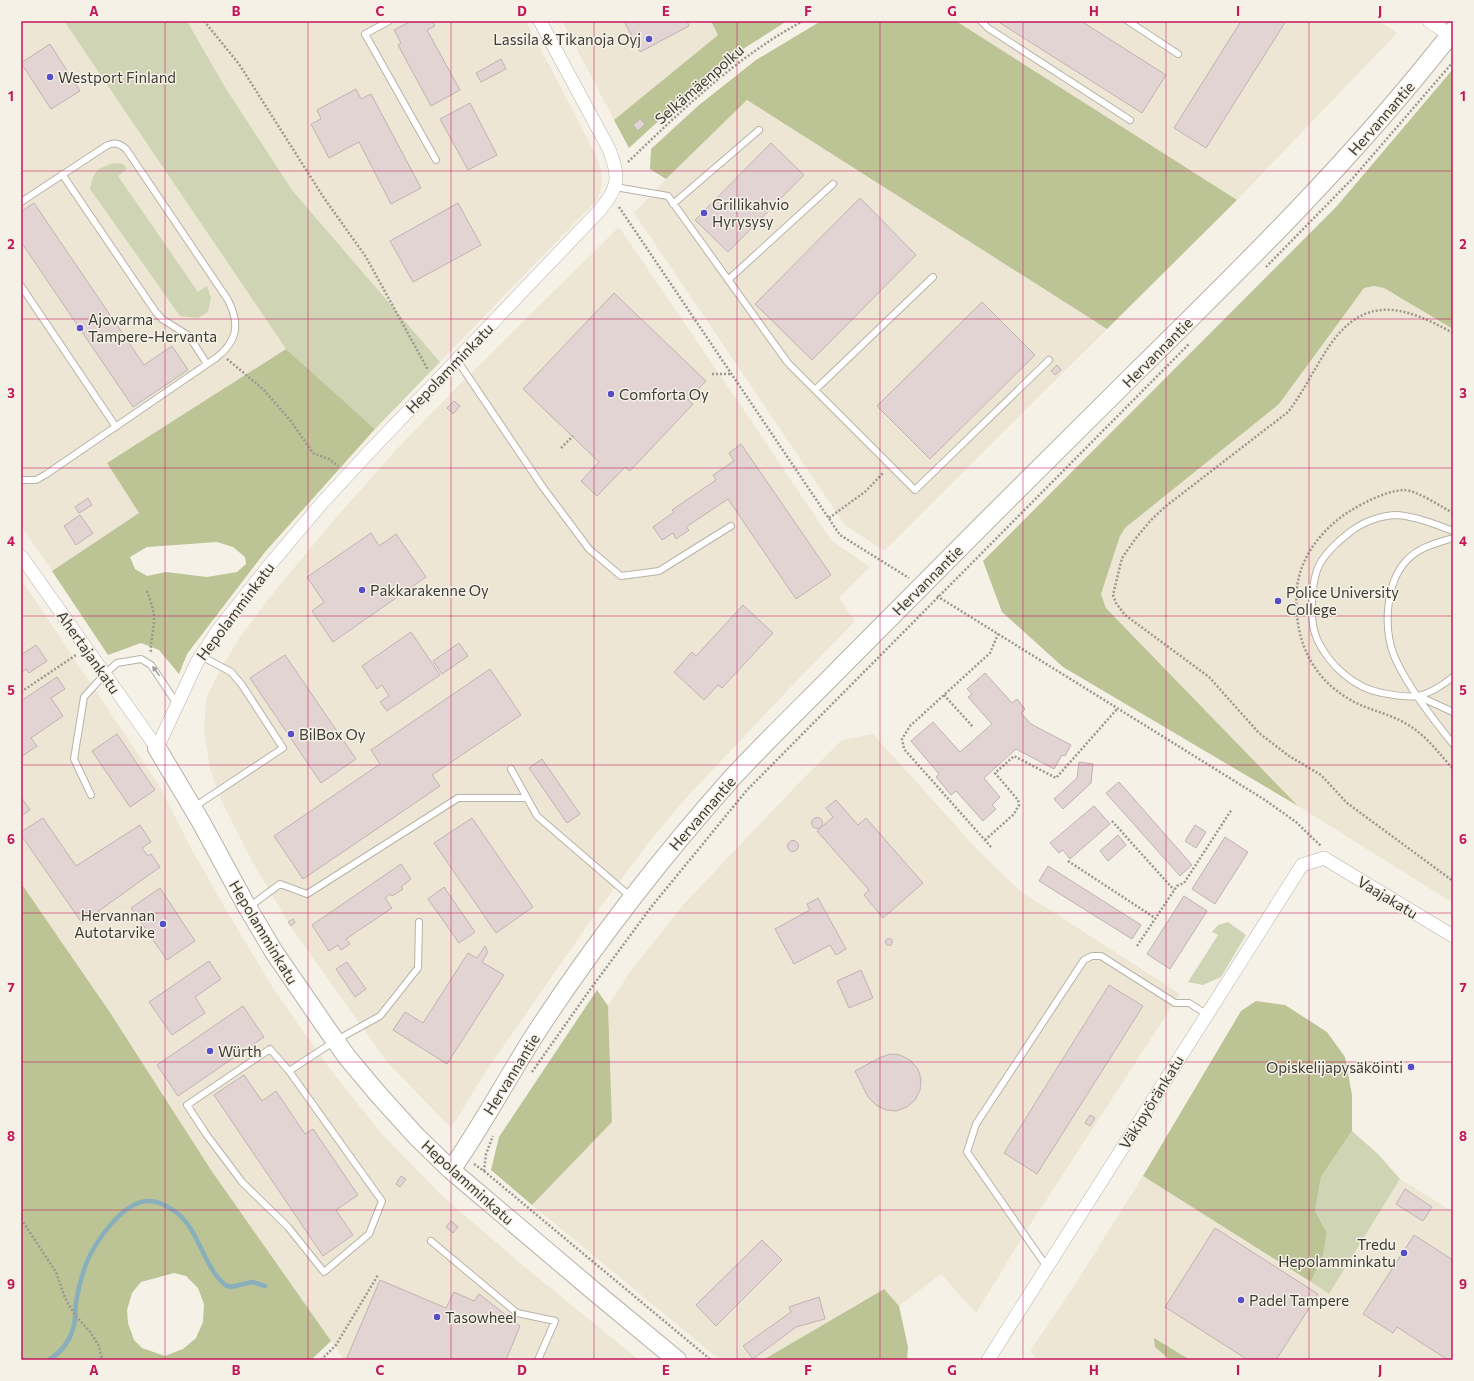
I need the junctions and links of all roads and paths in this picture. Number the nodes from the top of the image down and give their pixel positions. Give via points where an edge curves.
1 (204, 21) edge
2 (389, 21) edge
3 (540, 21) edge
4 (803, 21) edge
5 (981, 21) edge
6 (1128, 21) edge
7 (1429, 21) edge
8 (1452, 33) edge
9 (1178, 54) dead end
10 (1453, 62) edge
11 (1130, 120) dead end
12 (759, 130) dead end
13 (436, 160) dead end
14 (62, 174) junction
15 (616, 181) junction
16 (833, 184) dead end
17 (21, 202) edge
18 (673, 204) junction
19 (1264, 270) dead end
20 (933, 276) dead end
21 (728, 280) junction
22 (21, 286) edge
23 (1453, 333) edge
24 (1190, 343) dead end
25 (221, 354) junction
26 (457, 360) junction
27 (1049, 360) dead end
28 (208, 364) junction
29 (712, 374) dead end
30 (732, 374) dead end
31 (435, 382) junction
32 (815, 390) junction
33 (116, 427) junction
34 (573, 436) dead end
35 (561, 448) dead end
36 (890, 466) junction
37 (348, 475) junction
38 (21, 480) edge
39 (1453, 513) edge
40 (829, 518) dead end
41 (731, 526) dead end
42 (1453, 530) edge
43 (1453, 538) edge
44 (21, 556) edge
45 (147, 591) dead end
46 (998, 634) dead end
47 (86, 648) junction
48 (201, 655) junction
49 (151, 665) junction
50 (105, 674) junction
51 (1453, 678) edge
52 (21, 692) edge
53 (944, 695) junction
54 (1418, 696) junction
55 (177, 704) junction
56 (1118, 708) dead end
57 (1453, 712) edge
58 (973, 727) dead end
59 (1453, 744) edge
60 (157, 748) junction
61 (511, 769) dead end
62 (1453, 769) edge
63 (91, 795) dead end
64 (527, 798) junction
65 (193, 808) junction
66 (1232, 809) dead end
67 (1112, 821) dead end
68 (985, 840) junction
69 (991, 847) dead end
70 (1324, 858) joint
71 (1068, 861) dead end
72 (1453, 881) edge
73 (1174, 890) junction
74 (632, 898) junction
75 (248, 908) junction
76 (1155, 918) junction
77 (418, 922) dead end
78 (1453, 936) edge
79 (1137, 946) dead end
80 (1206, 1014) junction
81 (335, 1041) junction
82 (289, 1071) junction
83 (531, 1074) dead end
84 (494, 1134) dead end
85 (462, 1155) junction
86 (451, 1170) junction
87 (484, 1171) junction
88 (21, 1219) edge
89 (431, 1241) dead end
90 (1047, 1267) junction
91 (378, 1275) dead end
92 (102, 1360) edge
93 (321, 1360) edge
94 (538, 1360) edge
95 (677, 1360) edge
96 (710, 1360) edge
97 (988, 1360) edge

1 - 31 path via 239,64 324,198 366,258
2 - 13 lane via 365,34
3 - 15 street via 609,149 615,165
4 - 15 path, Selkämäenpolku via 746,56 695,99
5 - 11 lane
6 - 9 lane
7 - 8 street
8 - 74 main road, Hervannantie via 1341,163 1270,237 734,776
10 - 19 path via 1353,178
12 - 18 lane
14 - 17 lane
14 - 25 lane via 111,143 126,149 228,300 236,322 231,344
14 - 28 lane via 155,311 162,319 189,336
15 - 18 lane via 668,196
15 - 26 street, Hepolamminkatu via 611,197 600,210
16 - 21 lane
18 - 21 lane
20 - 32 lane
21 - 32 lane via 788,363
22 - 33 lane
23 - 72 path via 1432,322 1397,311 1380,309 1361,315 1353,321 1331,344 1288,412 1151,520 1122,558 1113,595 1125,615 1209,677 1259,733 1289,756 1321,775 1347,803
24 - 83 path via 747,790 648,912
25 - 28 lane
25 - 37 path via 263,389 290,420 312,453 329,459
26 - 31 street, Hepolamminkatu
26 - 41 lane via 542,486 589,549 621,576 659,571
27 - 36 lane via 915,490
28 - 33 lane
29 - 30 path
31 - 37 street, Hepolamminkatu
32 - 36 lane
33 - 38 lane via 45,475 36,480
34 - 35 path
36 - 40 path via 866,491
37 - 48 street, Hepolamminkatu via 266,568
39 - 62 path via 1405,490 1382,496 1350,511 1323,533 1312,548 1298,582 1296,602 1302,643 1320,676 1349,699 1404,723 1420,733
42 - 54 lane via 1425,520 1397,515 1380,518 1359,525 1344,536 1331,548 1317,569 1311,608 1316,638 1325,654 1358,685 1376,692
43 - 54 lane via 1427,546 1407,560 1395,578 1388,603 1388,629 1394,657
44 - 47 street, Ahertajankatu
45 - 49 path via 154,620
46 - 53 path via 990,653
47 - 50 street, Ahertajankatu
47 - 52 path
48 - 55 street, Hepolamminkatu
48 - 65 lane via 231,672 283,748
49 - 50 lane via 141,659 130,660 117,663
55 -> 49 lane
50 - 60 street, Ahertajankatu
50 - 63 lane via 84,697 74,759
51 - 54 lane
53 - 58 path
53 - 68 path via 910,726 902,739 904,749
54 - 57 lane
54 - 59 lane
55 - 60 street, Hepolamminkatu
56 - 68 path via 1056,778 1014,756 995,773 1018,800 1019,806 1014,814
60 - 65 main road, Hepolamminkatu
61 - 64 lane
64 - 74 lane via 537,816
64 - 75 lane via 458,798 307,894 280,884
65 - 75 main road, Hepolamminkatu
66 - 73 path via 1184,883
67 - 73 path
68 - 69 path
70 - 78 street, Vaajakatu
70 - 80 street, Väkipyöränkatu via 1302,864
71 - 76 path
73 - 76 path
74 - 85 main road, Hervannantie via 544,1020
75 - 81 main road, Hepolamminkatu via 274,952
76 - 79 path
77 - 81 lane via 418,968 380,1016
80 - 90 street, Väkipyöränkatu
80 - 90 lane via 1189,1003 1175,1003 1101,956 1092,956 1084,960 976,1124 967,1152
81 - 82 lane
81 - 86 main road, Hepolamminkatu via 378,1094
82 - 82 lane via 382,1201 369,1234 324,1272 288,1227 242,1182 187,1105 270,1049
84 - 87 path via 486,1154
85 - 86 main road, Hervannantie
85 - 87 path
86 - 95 main road, Hepolamminkatu
87 - 96 path
88 - 92 path via 56,1272 65,1298 75,1315 99,1346
89 - 94 lane via 517,1313 555,1321
90 - 97 street, Väkipyöränkatu
91 - 93 path via 336,1345

